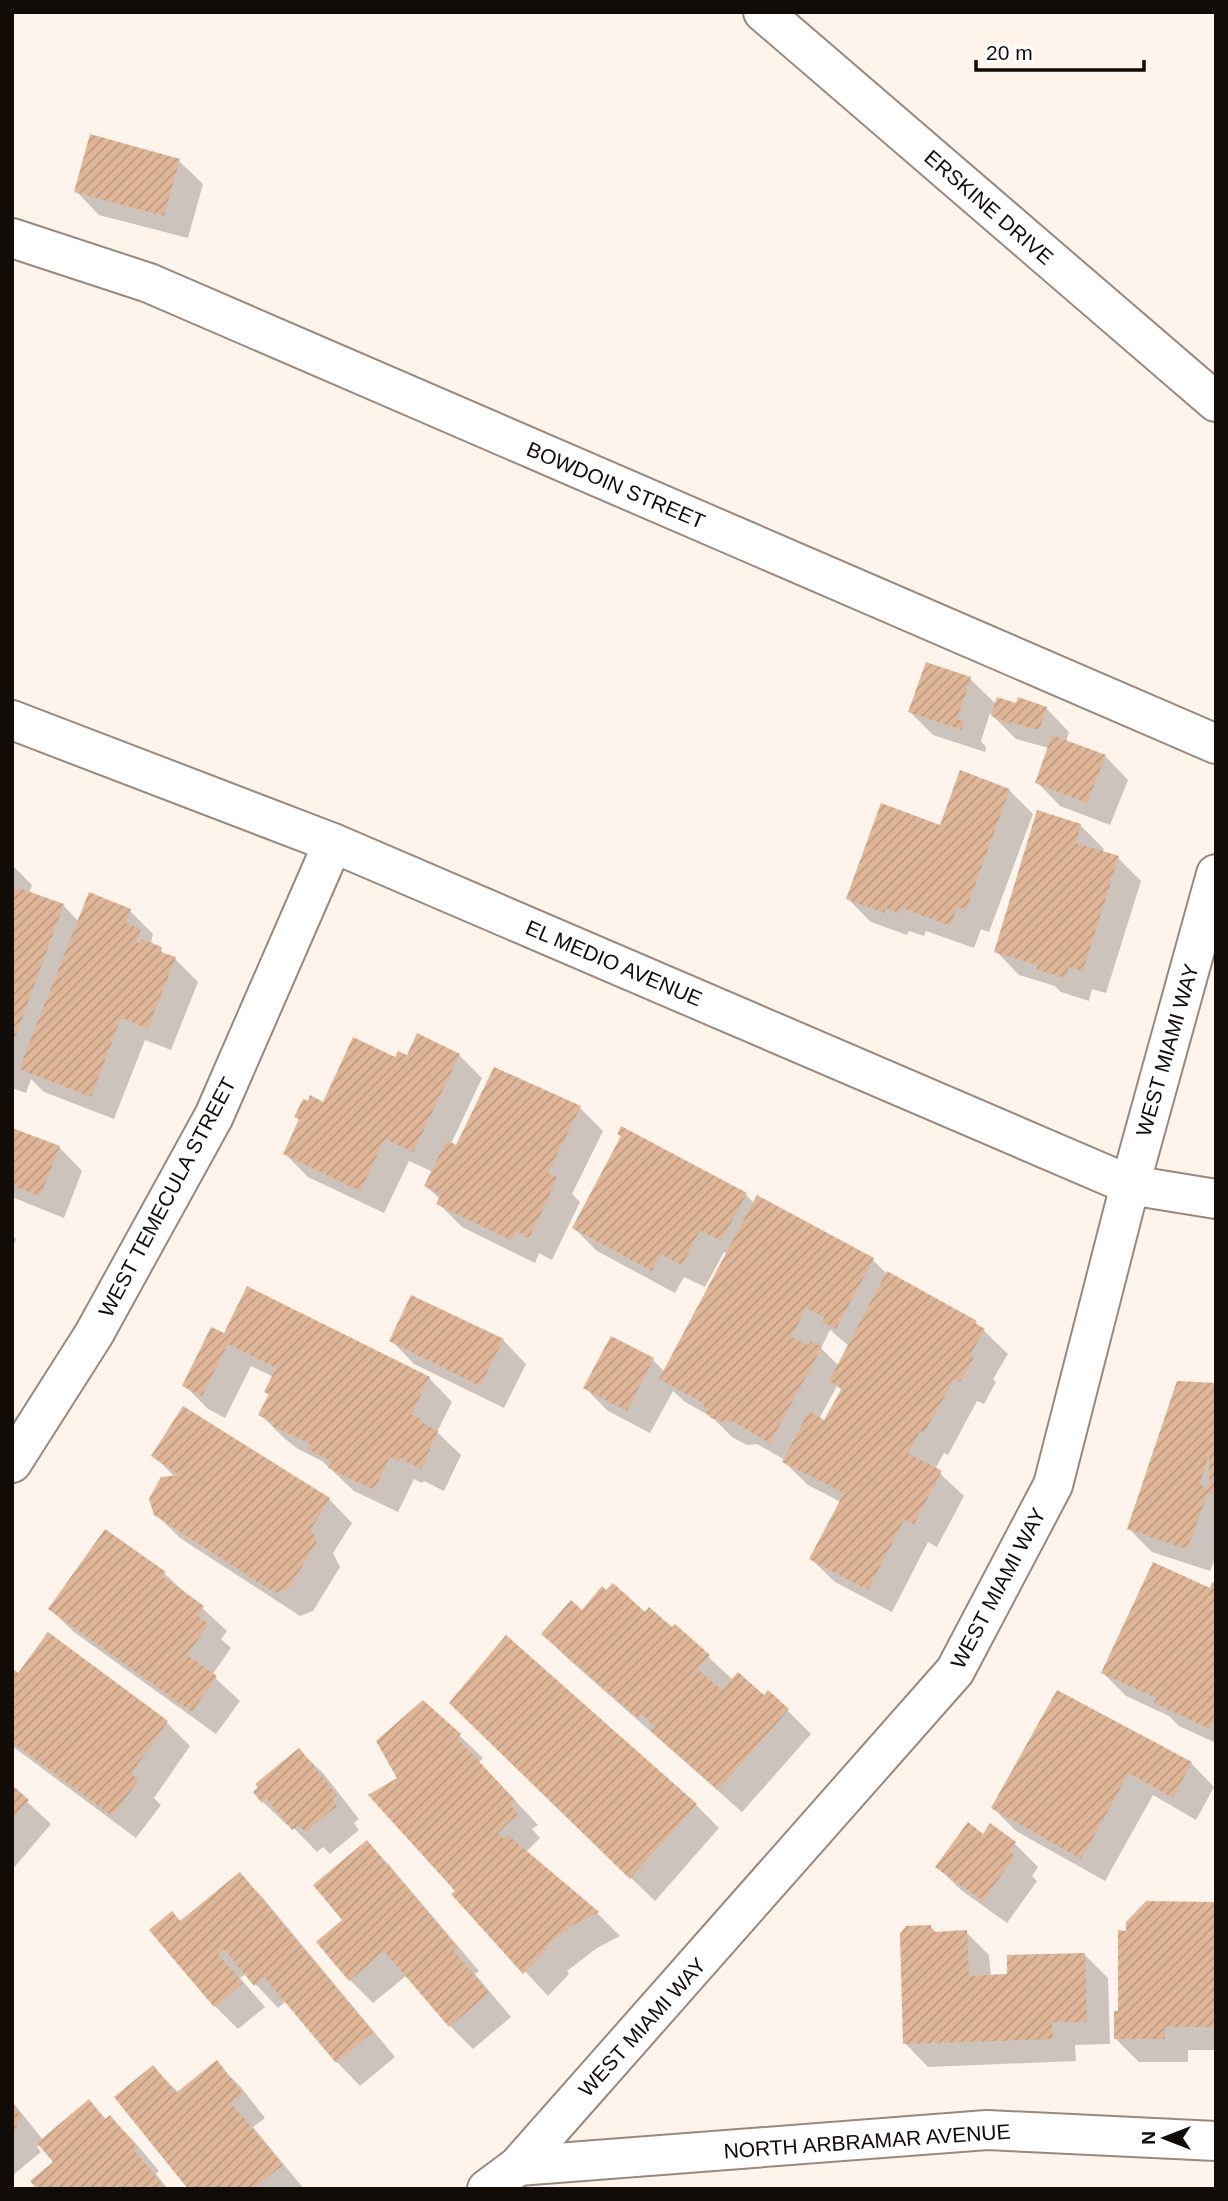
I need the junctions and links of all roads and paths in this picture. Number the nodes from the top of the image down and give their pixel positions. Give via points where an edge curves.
1 (763, 12) edge
2 (12, 238) edge
3 (1216, 402) edge
4 (12, 720) edge
5 (1216, 744) edge
6 (333, 842) junction
7 (1216, 874) edge
8 (1130, 1185) junction
9 (1216, 1199) edge
10 (12, 1463) edge
11 (1216, 2141) edge
12 (519, 2166) junction
13 (487, 2189) edge

1 - 3 street, ERSKINE DRIVE
2 - 5 street, BOWDOIN STREET via 149,283
4 - 6 street, EL MEDIO AVENUE
6 - 8 street, EL MEDIO AVENUE
6 - 10 street, WEST TEMECULA STREET via 214,1116 94,1334
7 - 8 street, WEST MIAMI WAY
8 - 9 street, EL MEDIO AVENUE
8 - 12 street, WEST MIAMI WAY via 1053,1485 955,1671
11 - 12 street, NORTH ARBRAMAR AVENUE via 987,2130
12 - 13 street, WEST MIAMI WAY

